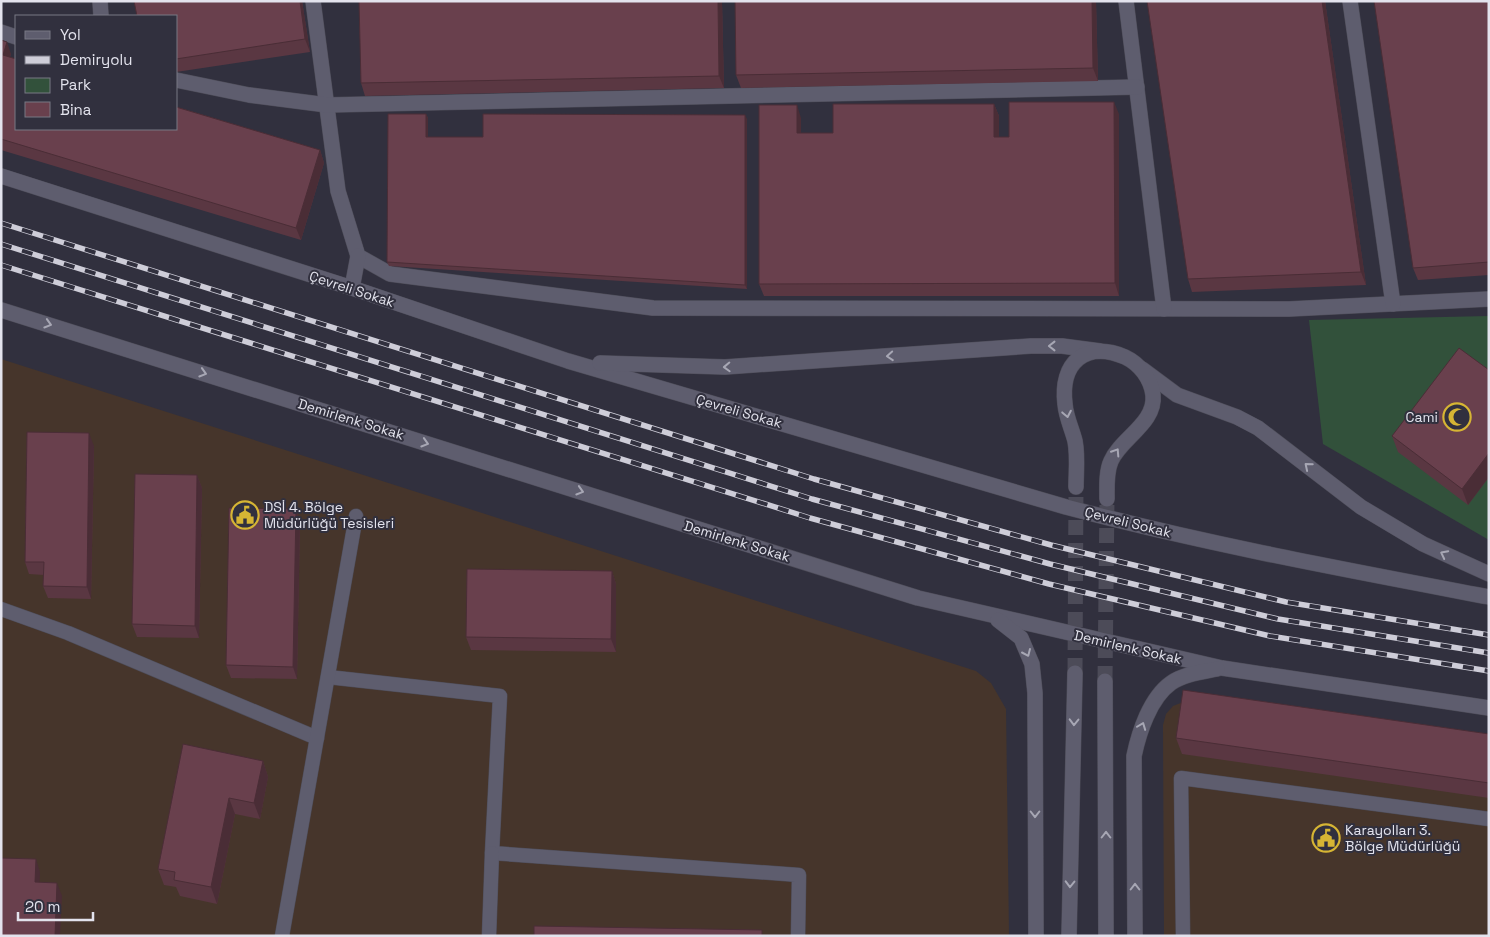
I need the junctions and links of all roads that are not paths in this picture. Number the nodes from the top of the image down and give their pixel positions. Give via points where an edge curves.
1 (100, 1) edge
2 (313, 1) edge
3 (1126, 1) edge
4 (1350, 1) edge
5 (101, 15) edge
6 (1, 32) edge
7 (15, 37) edge
8 (178, 80) edge
9 (1137, 87) junction
10 (327, 105) junction
11 (1, 176) edge
12 (358, 256) junction
13 (352, 288) junction
14 (1489, 299) edge
15 (1393, 304) junction
16 (1164, 309) junction
17 (1, 310) edge
18 (1100, 350) junction
19 (568, 361) junction
20 (1142, 369) junction
21 (1076, 487) tunnel mouth
22 (1107, 499) tunnel mouth
23 (356, 516) dead end
24 (1489, 574) edge
25 (1489, 597) edge
26 (1, 609) edge
27 (995, 617) junction
28 (1222, 668) junction
29 (1075, 673) tunnel mouth
30 (328, 677) junction
31 (1105, 681) tunnel mouth
32 (1489, 708) edge
33 (317, 738) junction
34 (1489, 819) edge
35 (492, 853) junction
36 (282, 936) edge
37 (489, 936) edge
38 (798, 936) edge
39 (1036, 936) edge
40 (1069, 936) edge
41 (1106, 936) edge
42 (1135, 936) edge
43 (1183, 936) edge

1 - 5 street
2 - 10 street
3 - 9 street
4 - 15 street
6 - 7 street
8 - 10 street via 249,95
9 - 10 street
9 - 16 street
10 - 12 street via 338,191
11 - 13 street, Çevreli Sokak
12 - 13 street
12 - 16 street via 390,274 653,308
13 - 19 street, Çevreli Sokak
14 - 15 street
15 - 16 street via 1289,309
17 -> 27 street, Demirlenk Sokak via 918,598
18 -> 19 street via 1031,346 725,367 626,366
18 - 20 street via 1127,358
18 -> 21 street via 1085,353 1075,361 1064,388 1075,442
19 - 25 street, Çevreli Sokak via 1112,519 1292,560
22 -> 20 street via 1110,462 1150,412 1151,384
24 -> 20 street via 1423,544 1369,512 1258,428 1177,395
23 - 30 lane
26 - 33 lane via 68,632
27 - 28 street, Demirlenk Sokak
27 -> 39 street via 1021,638 1032,664 1035,692
28 - 32 street, Demirlenk Sokak
42 -> 28 street via 1134,756 1138,736 1146,716 1171,683 1191,674
29 -> 40 street
30 - 33 lane
30 - 35 lane via 500,696
41 -> 31 street
33 - 36 lane
34 - 43 lane via 1181,778
35 - 37 lane
35 - 38 lane via 799,875

